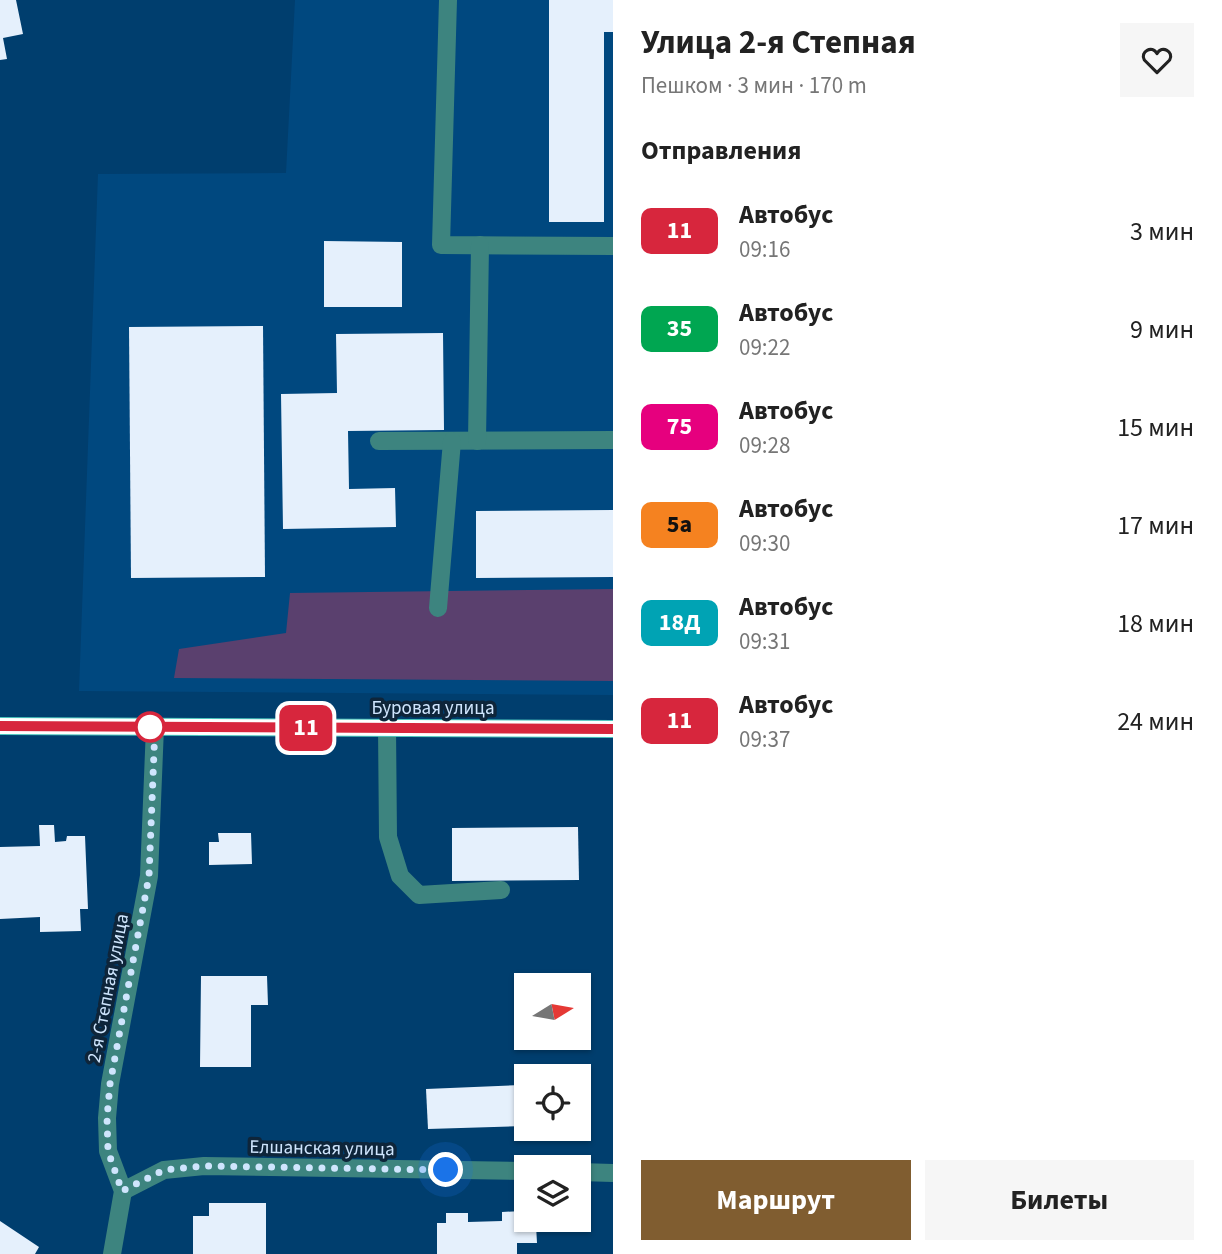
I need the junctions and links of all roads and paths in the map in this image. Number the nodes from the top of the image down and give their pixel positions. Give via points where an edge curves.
1 (448, 0) edge
2 (480, 246) junction
3 (613, 246) edge
4 (613, 440) edge
5 (379, 441) dead end
6 (452, 441) junction
7 (477, 441) junction
8 (438, 608) dead end
9 (0, 726) edge
10 (155, 727) junction
11 (387, 728) junction
12 (613, 729) edge
13 (500, 890) dead end
14 (514, 1171) edge
15 (591, 1172) edge
16 (613, 1172) edge
17 (122, 1191) junction
18 (112, 1254) edge

1 - 2 street via 441,245
2 - 3 street
2 - 7 street
4 - 7 street
5 - 6 street
6 - 7 street
6 - 8 street
9 - 10 main road, Буровая улица
10 - 11 main road, Буровая улица
10 - 17 street, 2-я Степная улица via 149,876 107,1118 108,1151
11 - 12 main road, Буровая улица
11 - 13 street via 388,837 400,876 419,895
14 - 17 street, Елшанская улица via 204,1166 164,1170
15 - 16 street
17 - 18 street, 2-я Степная улица

